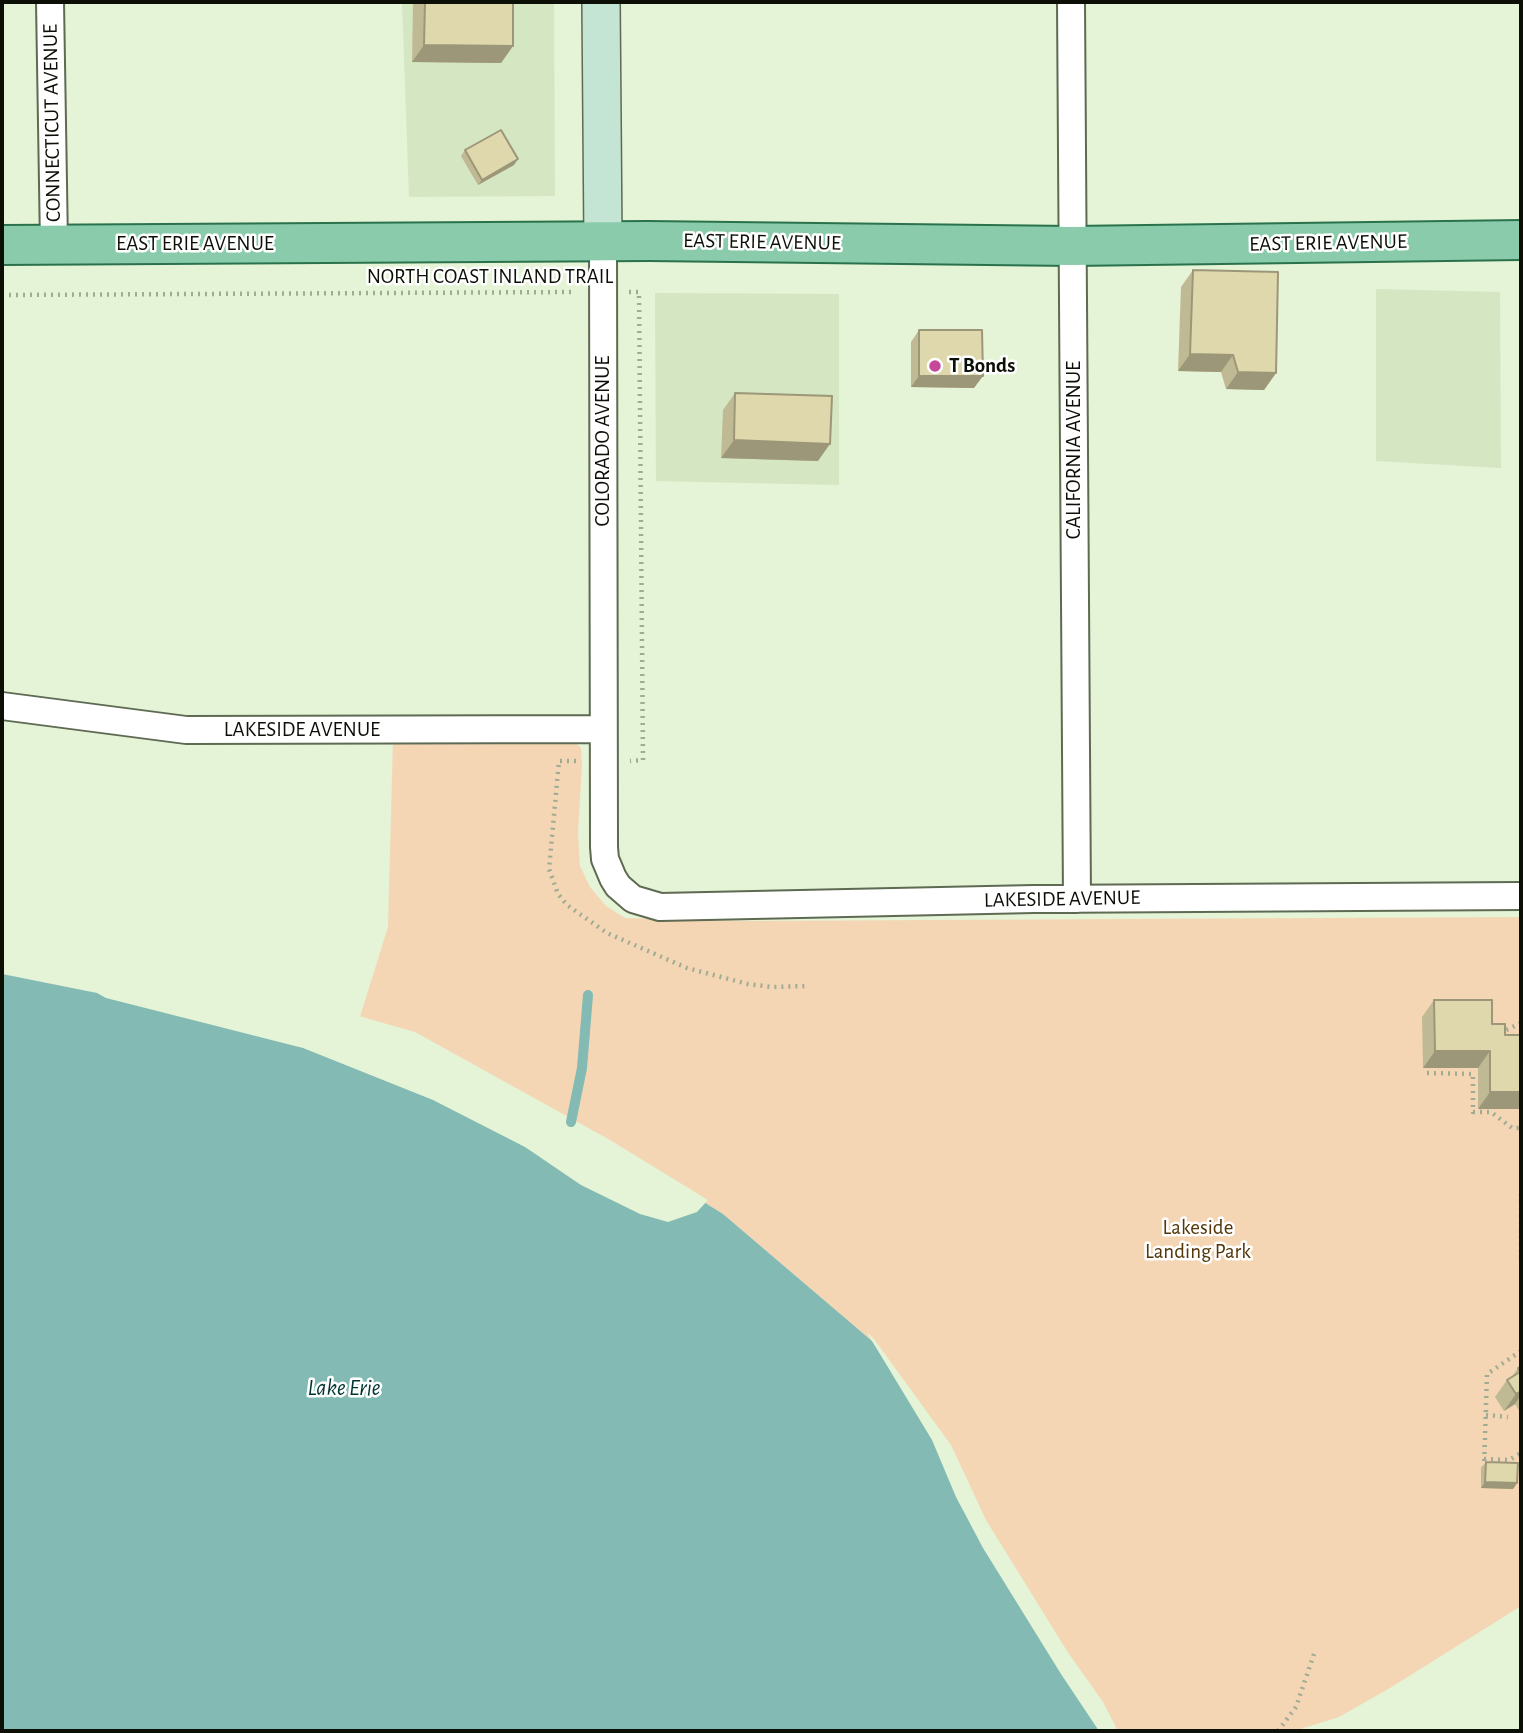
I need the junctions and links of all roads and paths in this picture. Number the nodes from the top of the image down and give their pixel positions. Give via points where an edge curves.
1 (50, 2) edge
2 (601, 2) edge
3 (1071, 2) edge
4 (1521, 240) edge
5 (603, 241) junction
6 (54, 244) junction
7 (2, 245) edge
8 (1072, 246) junction
9 (603, 292) junction
10 (2, 295) edge
11 (2, 706) edge
12 (603, 729) junction
13 (604, 762) junction
14 (613, 878) joint
15 (1521, 896) edge
16 (1077, 899) junction
17 (1521, 1023) edge
18 (1495, 1035) edge
19 (1427, 1073) dead end
20 (1521, 1128) edge
21 (1521, 1194) edge
22 (1521, 1264) edge
23 (1521, 1351) edge
24 (1486, 1415) junction
25 (1508, 1417) dead end
26 (1521, 1453) edge
27 (1484, 1459) junction
28 (1484, 1468) edge
29 (1314, 1654) dead end
30 (1278, 1731) edge

1 - 6 street, CONNECTICUT AVENUE
2 - 5 main road, COLORADO AVENUE
3 - 8 street, CALIFORNIA AVENUE
4 - 8 main road, EAST ERIE AVENUE
5 - 6 main road, EAST ERIE AVENUE
5 - 8 main road, EAST ERIE AVENUE
5 - 9 street, COLORADO AVENUE
6 - 7 main road, EAST ERIE AVENUE
8 - 16 street, CALIFORNIA AVENUE
9 - 10 path, NORTH COAST INLAND TRAIL
9 - 12 street, COLORADO AVENUE
9 - 13 path, NORTH COAST INLAND TRAIL via 639,292 643,747 643,760
11 - 12 street, LAKESIDE AVENUE via 186,730
12 - 13 street, COLORADO AVENUE
13 - 14 street, COLORADO AVENUE via 604,848
14 - 16 street, LAKESIDE AVENUE via 633,899 660,907
15 - 16 street, LAKESIDE AVENUE
17 - 18 path
19 - 20 path via 1473,1074 1473,1112 1491,1112 1512,1128
21 - 22 path
23 - 24 path via 1487,1374
24 - 25 path
24 - 27 path
26 - 27 path via 1508,1460
27 - 28 path
29 - 30 path via 1296,1707

